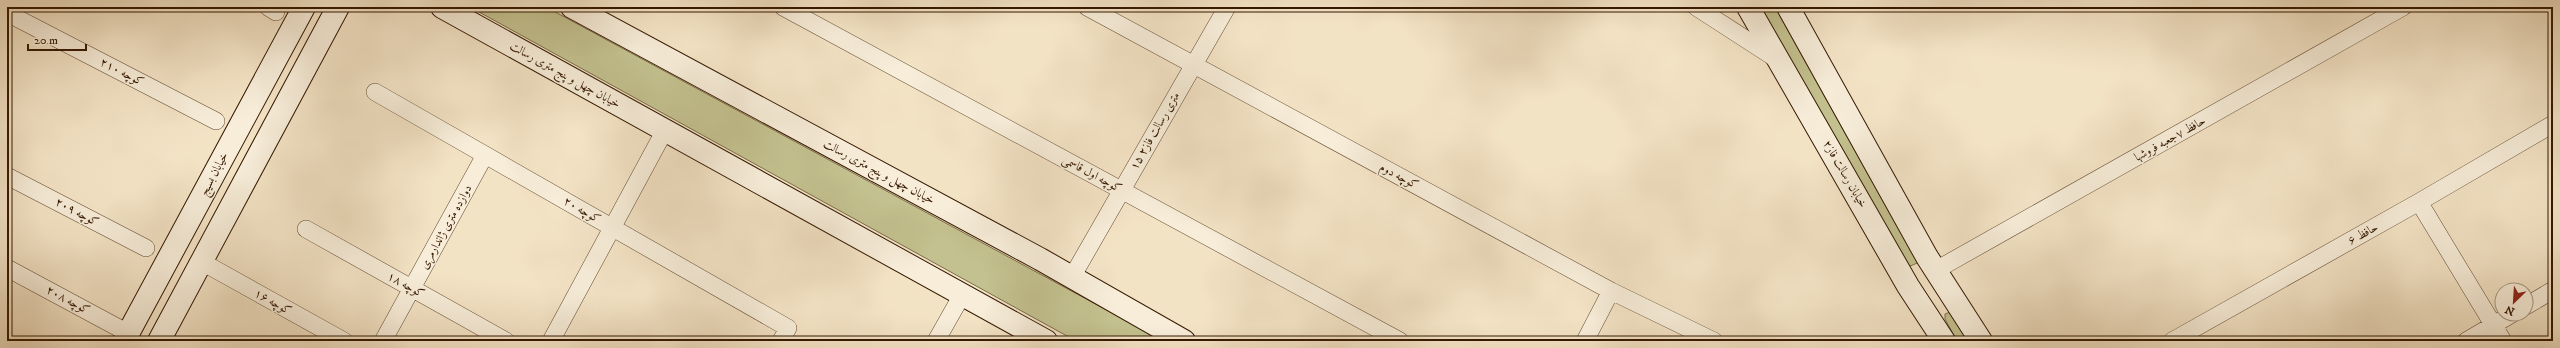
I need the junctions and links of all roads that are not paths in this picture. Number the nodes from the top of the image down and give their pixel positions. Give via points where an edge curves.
1 (304, 7) edge
2 (338, 7) edge
3 (442, 7) edge
4 (572, 7) edge
5 (783, 7) edge
6 (1087, 7) edge
7 (1227, 7) edge
8 (1696, 7) edge
9 (1748, 7) edge
10 (1788, 7) edge
11 (2403, 7) edge
12 (7, 13) edge
13 (1778, 61) junction
14 (1194, 65) junction
15 (375, 92) dead end
16 (216, 121) dead end
17 (2553, 124) edge
18 (665, 130) junction
19 (485, 155) junction
20 (7, 176) edge
21 (1122, 190) junction
22 (2419, 202) junction
23 (613, 228) junction
24 (306, 229) dead end
25 (146, 248) dead end
26 (202, 262) junction
27 (7, 268) edge
28 (1936, 270) junction
29 (1072, 277) junction
30 (1908, 286) junction
31 (412, 288) junction
32 (2553, 290) edge
33 (1612, 291) junction
34 (962, 295) junction
35 (2534, 301) edge
36 (2498, 322) edge
37 (2493, 325) junction
38 (785, 335) edge
39 (132, 338) edge
40 (160, 341) edge
41 (344, 341) edge
42 (383, 341) edge
43 (506, 341) edge
44 (551, 341) edge
45 (936, 341) edge
46 (1046, 341) edge
47 (1184, 341) edge
48 (1400, 341) edge
49 (1585, 341) edge
50 (1714, 341) edge
51 (1944, 341) edge
52 (1981, 341) edge
53 (2172, 341) edge
54 (2466, 341) edge
55 (2503, 341) edge

1 - 39 main road, خیابان بسیج
2 - 26 main road
3 - 18 main road, خیابان چهل و پنج متری رسالت
4 - 29 main road, خیابان چهل و پنج متری رسالت
5 - 21 street, کوچه اول قاسمی
6 - 14 street, کوچه دوم
7 - 14 street, ۱۵ متری رسالت فاز۲
8 - 13 street
9 - 13 main road, خیابان رسالت فاز۲
10 - 28 main road via 1926,257
11 - 28 street, حافظ ۷جعبه فروشها
12 - 16 street, ۲۱۰ کوچه
13 - 30 main road, خیابان رسالت فاز۲
14 - 21 street, ۱۵ متری رسالت فاز۲
14 - 33 street, کوچه دوم
15 - 19 street, ۲۰ کوچه
17 - 22 street, حافظ ۶
18 - 23 street
18 - 34 main road, خیابان چهل و پنج متری رسالت
19 - 23 street, ۲۰ کوچه
19 - 31 street, دوازده متری ژاندارمری
20 - 25 street, ۲۰۹ کوچه
21 - 29 street, ۱۵ متری رسالت فاز۲
21 - 48 street, کوچه اول قاسمی
22 - 37 street
22 - 53 street, حافظ ۶
23 - 38 street, ۲۰ کوچه
23 - 44 street
24 - 31 street, ۱۸ کوچه
26 - 40 main road
26 - 41 street, ۱۶ کوچه
27 - 39 street, ۲۰۸ کوچه
28 - 30 main road
28 - 52 main road
29 - 47 main road, خیابان چهل و پنج متری رسالت
30 - 51 main road, خیابان رسالت فاز۲
31 - 42 street, دوازده متری ژاندارمری
31 - 43 street, ۱۸ کوچه
32 - 35 street
33 - 49 street
33 - 50 street, کوچه دوم
34 - 45 street
34 - 46 main road, خیابان چهل و پنج متری رسالت
36 - 37 street
37 - 54 street
37 - 55 street

